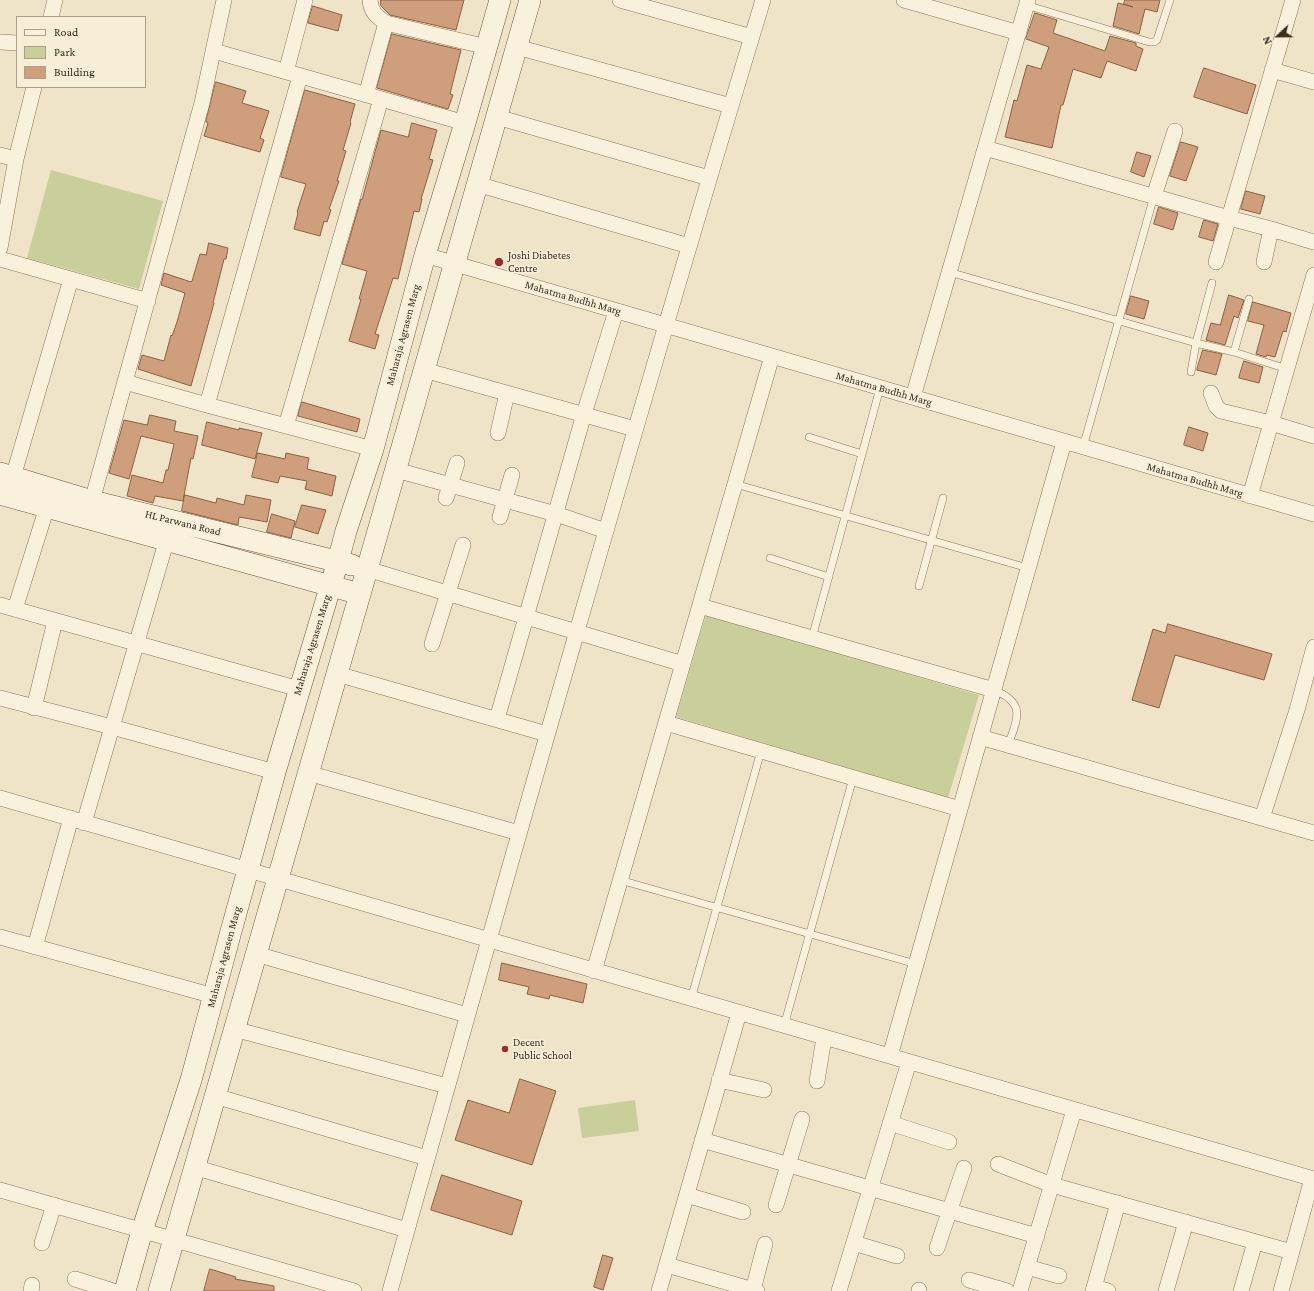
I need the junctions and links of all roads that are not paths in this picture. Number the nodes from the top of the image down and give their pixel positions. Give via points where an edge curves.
1 (55, 0) edge
2 (224, 0) edge
3 (305, 0) edge
4 (370, 0) edge
5 (500, 0) edge
6 (530, 0) edge
7 (620, 0) edge
8 (764, 0) edge
9 (904, 0) edge
10 (1170, 0) edge
11 (1293, 0) edge
12 (1027, 3) edge
13 (51, 16) edge
14 (386, 23) junction
15 (1018, 33) junction
16 (752, 37) junction
17 (0, 42) edge
18 (16, 43) edge
19 (487, 47) junction
20 (516, 47) junction
21 (214, 51) junction
22 (1272, 70) junction
23 (293, 74) junction
24 (1314, 82) edge
25 (34, 88) edge
26 (366, 95) junction
27 (381, 99) junction
28 (731, 106) junction
29 (497, 117) junction
30 (465, 123) junction
31 (1175, 132) dead end
32 (985, 148) junction
33 (0, 155) edge
34 (16, 160) junction
35 (709, 178) junction
36 (477, 184) junction
37 (1154, 196) junction
38 (4, 204) edge
39 (1229, 218) junction
40 (1271, 229) junction
41 (1314, 242) edge
42 (689, 246) junction
43 (0, 248) edge
44 (425, 255) junction
45 (0, 259) edge
46 (1216, 262) dead end
47 (1264, 262) dead end
48 (455, 264) junction
49 (949, 272) junction
50 (1314, 274) edge
51 (71, 279) junction
52 (1212, 282) dead end
53 (1249, 299) dead end
54 (148, 301) junction
55 (616, 311) junction
56 (1118, 321) junction
57 (665, 325) junction
58 (1196, 343) junction
59 (1234, 352) junction
60 (772, 356) junction
61 (1287, 369) junction
62 (424, 370) junction
63 (1191, 372) dead end
64 (125, 382) junction
65 (880, 388) junction
66 (507, 393) junction
67 (1211, 394) dead end
68 (913, 397) junction
69 (207, 405) junction
70 (584, 414) junction
71 (1271, 423) junction
72 (286, 426) junction
73 (635, 429) junction
74 (498, 433) dead end
75 (1314, 436) edge
76 (809, 437) dead end
77 (1064, 442) junction
78 (1083, 447) junction
79 (373, 449) junction
80 (862, 454) junction
81 (457, 463) dead end
82 (396, 470) junction
83 (6, 475) edge
84 (512, 475) dead end
85 (735, 484) junction
86 (448, 491) junction
87 (0, 494) edge
88 (1250, 496) junction
89 (943, 498) dead end
90 (505, 500) junction
91 (92, 501) junction
92 (48, 507) junction
93 (556, 514) junction
94 (1314, 514) edge
95 (845, 516) junction
96 (500, 517) dead end
97 (606, 531) junction
98 (167, 539) junction
99 (931, 541) junction
100 (463, 545) dead end
101 (770, 558) dead end
102 (338, 561) junction
103 (1028, 568) junction
104 (368, 570) junction
105 (828, 577) junction
106 (330, 585) junction
107 (919, 586) dead end
108 (360, 594) junction
109 (447, 594) junction
110 (0, 605) edge
111 (700, 606) junction
112 (15, 609) junction
113 (526, 617) junction
114 (55, 621) junction
115 (577, 632) junction
116 (812, 638) junction
117 (136, 642) junction
118 (432, 644) dead end
119 (1314, 647) edge
120 (683, 664) junction
121 (337, 674) junction
122 (299, 689) junction
123 (994, 690) junction
124 (0, 698) edge
125 (34, 708) junction
126 (497, 719) junction
127 (666, 723) junction
128 (112, 727) junction
129 (547, 734) junction
130 (980, 737) junction
131 (1008, 745) junction
132 (761, 751) junction
133 (275, 772) junction
134 (308, 773) junction
135 (853, 778) junction
136 (0, 798) edge
137 (960, 809) junction
138 (1262, 818) junction
139 (78, 820) junction
140 (519, 833) junction
141 (1314, 833) edge
142 (248, 869) junction
143 (278, 879) junction
144 (620, 880) junction
145 (717, 907) junction
146 (810, 934) junction
147 (0, 937) edge
148 (488, 940) junction
149 (35, 947) junction
150 (256, 954) junction
151 (916, 964) junction
152 (594, 970) junction
153 (214, 996) junction
154 (691, 999) junction
155 (739, 1013) junction
156 (467, 1015) junction
157 (784, 1026) junction
158 (234, 1029) junction
159 (824, 1038) junction
160 (890, 1056) junction
161 (910, 1062) junction
162 (719, 1080) junction
163 (817, 1081) dead end
164 (447, 1086) junction
165 (764, 1090) dead end
166 (215, 1096) junction
167 (1074, 1110) junction
168 (802, 1119) dead end
169 (890, 1123) junction
170 (702, 1140) junction
171 (949, 1142) dead end
172 (427, 1158) junction
173 (998, 1164) dead end
174 (788, 1165) junction
175 (194, 1167) junction
176 (964, 1168) dead end
177 (1313, 1179) edge
178 (1052, 1185) junction
179 (871, 1188) junction
180 (0, 1190) edge
181 (686, 1195) junction
182 (1118, 1203) junction
183 (54, 1205) junction
184 (776, 1205) dead end
185 (950, 1210) junction
186 (743, 1212) dead end
187 (1186, 1222) junction
188 (407, 1230) junction
189 (142, 1231) junction
190 (1037, 1236) junction
191 (174, 1240) junction
192 (1255, 1242) junction
193 (42, 1243) dead end
194 (854, 1243) junction
195 (765, 1244) dead end
196 (937, 1248) dead end
197 (1292, 1252) junction
198 (897, 1256) dead end
199 (667, 1265) junction
200 (1027, 1267) junction
201 (1058, 1276) dead end
202 (75, 1279) dead end
203 (969, 1280) dead end
204 (305, 1284) edge
205 (1093, 1289) edge
206 (755, 1290) edge
207 (113, 1291) edge
208 (125, 1291) edge
209 (159, 1291) edge
210 (354, 1291) edge
211 (390, 1291) edge
212 (659, 1291) edge
213 (839, 1291) edge
214 (1008, 1291) edge
215 (1020, 1291) edge
216 (1108, 1291) edge
217 (1166, 1291) edge
218 (1241, 1291) edge
219 (1281, 1291) edge

1 - 13 street
2 - 21 street
3 - 23 street
4 - 14 street via 375,16
5 - 19 street, Maharaja Agrasen Marg
6 - 20 street
7 - 16 street
8 - 16 street
9 - 15 street
10 - 12 lane via 1157,40 1154,42
11 - 22 street
12 - 15 street
14 - 19 street
14 - 26 street
15 - 32 street
16 - 28 street
17 - 18 street
19 - 30 street, Maharaja Agrasen Marg
20 - 28 street
20 - 29 street
21 - 23 street
21 - 54 street
22 - 24 street
22 - 39 street
23 - 26 street
23 - 69 street
25 - 34 street
26 - 27 street
27 - 30 street
27 - 72 street
28 - 35 street
29 - 35 street
29 - 36 street
30 - 44 street, Maharaja Agrasen Marg
31 - 37 street
32 - 37 street
32 - 49 street
33 - 34 street
34 - 38 street
35 - 42 street
36 - 42 street
36 - 48 street
37 - 39 street
37 - 56 lane
38 - 43 street
39 - 40 street
39 - 46 street
40 - 41 street
40 - 47 street
42 - 57 street
44 - 48 street, Mahatma Budhh Marg
44 - 79 street, Maharaja Agrasen Marg
45 - 51 street
48 - 55 street, Mahatma Budhh Marg
48 - 62 street
49 - 56 lane
49 - 68 street
50 - 61 street
51 - 54 street
51 - 83 street
52 - 58 lane
53 - 59 lane
54 - 64 street
55 - 57 street, Mahatma Budhh Marg
55 - 70 street
56 - 58 lane
56 - 78 lane
57 - 60 street, Mahatma Budhh Marg
57 - 73 street
58 - 59 lane
58 - 63 lane
59 - 61 lane
60 - 65 street, Mahatma Budhh Marg
60 - 85 street
61 - 71 street
62 - 66 street
62 - 82 street
64 - 69 street
64 - 91 street
65 - 68 street, Mahatma Budhh Marg
65 - 80 lane
66 - 70 street
66 - 74 street
67 - 71 street via 1221,411
68 - 77 street, Mahatma Budhh Marg
69 - 72 street
70 - 73 street
70 - 93 street
71 - 75 street
71 - 88 street
72 - 79 street
73 - 97 street
76 - 80 lane
77 - 78 street, Mahatma Budhh Marg
77 - 103 street
78 - 88 street, Mahatma Budhh Marg
79 - 102 street, Maharaja Agrasen Marg
80 - 95 lane
81 - 86 street
82 - 86 street
82 - 104 street
83 - 91 street, HL Parwana Road
84 - 90 street
85 - 95 lane
85 - 111 street
86 - 90 street
87 - 92 street, HL Parwana Road
88 - 94 street, Mahatma Budhh Marg
89 - 99 lane
90 - 93 street
90 - 96 street
91 - 102 street, HL Parwana Road
92 - 98 street, HL Parwana Road
92 - 112 street
93 - 97 street
93 - 113 street
95 - 99 lane
95 - 105 lane
97 - 115 street
98 - 106 street, HL Parwana Road
98 - 117 street
99 - 103 lane
99 - 107 lane
100 - 109 street
101 - 105 lane
102 - 104 street, HL Parwana Road
102 - 106 street, Maharaja Agrasen Marg
103 - 123 street
104 - 108 street
104 - 109 street
105 - 116 lane
106 - 108 street, HL Parwana Road
106 - 122 street, Maharaja Agrasen Marg
108 - 121 street
109 - 113 street
109 - 118 street
110 - 112 street
111 - 116 street
111 - 120 street
112 - 114 street
113 - 115 street
113 - 126 street
114 - 117 street
114 - 125 street
115 - 120 street
115 - 129 street
116 - 123 street
117 - 122 street
117 - 128 street
119 - 138 street via 1297,710
120 - 127 street
121 - 126 street
121 - 134 street
122 - 133 street, Maharaja Agrasen Marg
123 - 130 street
123 - 131 lane via 1010,698 1017,710 1016,726
124 - 125 street
125 - 128 street
126 - 129 street
127 - 132 street
127 - 144 street
128 - 133 street
128 - 139 street
129 - 140 street
130 - 131 street
130 - 137 street
131 - 138 street
132 - 135 street
132 - 145 lane
133 - 142 street, Maharaja Agrasen Marg
134 - 140 street
134 - 143 street
135 - 137 street
135 - 146 lane
136 - 139 street
137 - 151 street
138 - 141 street
139 - 142 street
139 - 149 street
140 - 148 street
142 - 143 street
142 - 153 street, Maharaja Agrasen Marg
143 - 148 street
143 - 150 street
144 - 145 lane
144 - 152 street
145 - 146 lane
145 - 154 lane
146 - 151 lane
146 - 157 lane
147 - 149 street
148 - 152 street
148 - 156 street
149 - 153 street
150 - 156 street
150 - 158 street
151 - 160 street
152 - 154 street
153 - 189 street, Maharaja Agrasen Marg via 191,1080
154 - 155 street
155 - 157 street
155 - 162 street
156 - 164 street
157 - 159 street
158 - 164 street
158 - 166 street
159 - 160 street
159 - 163 street
160 - 161 street
161 - 167 street
161 - 169 street
162 - 165 street
162 - 170 street
164 - 172 street
166 - 172 street
166 - 175 street
167 - 177 street
167 - 178 street
168 - 174 street
169 - 171 street
169 - 179 street
170 - 174 street
170 - 181 street
172 - 188 street
173 - 178 street
174 - 179 street
174 - 184 street
175 - 188 street
175 - 191 street
176 - 185 street
177 - 197 street
178 - 182 street
178 - 190 street
179 - 185 street
179 - 194 street
180 - 183 street
181 - 186 street
181 - 199 street
182 - 187 street
182 - 205 street
183 - 189 street
183 - 193 street
185 - 190 street
185 - 196 street
187 - 192 street
187 - 217 street
188 - 211 street
189 - 191 street
189 - 208 street, Maharaja Agrasen Marg
190 - 200 street
191 - 204 street
191 - 209 street
192 - 197 street
192 - 218 street
194 - 198 street
194 - 213 street
195 - 206 street
197 - 219 street
199 - 206 street
199 - 212 street
200 - 201 street
200 - 215 street
202 - 207 street
203 - 214 street
204 - 210 street
205 - 216 street

